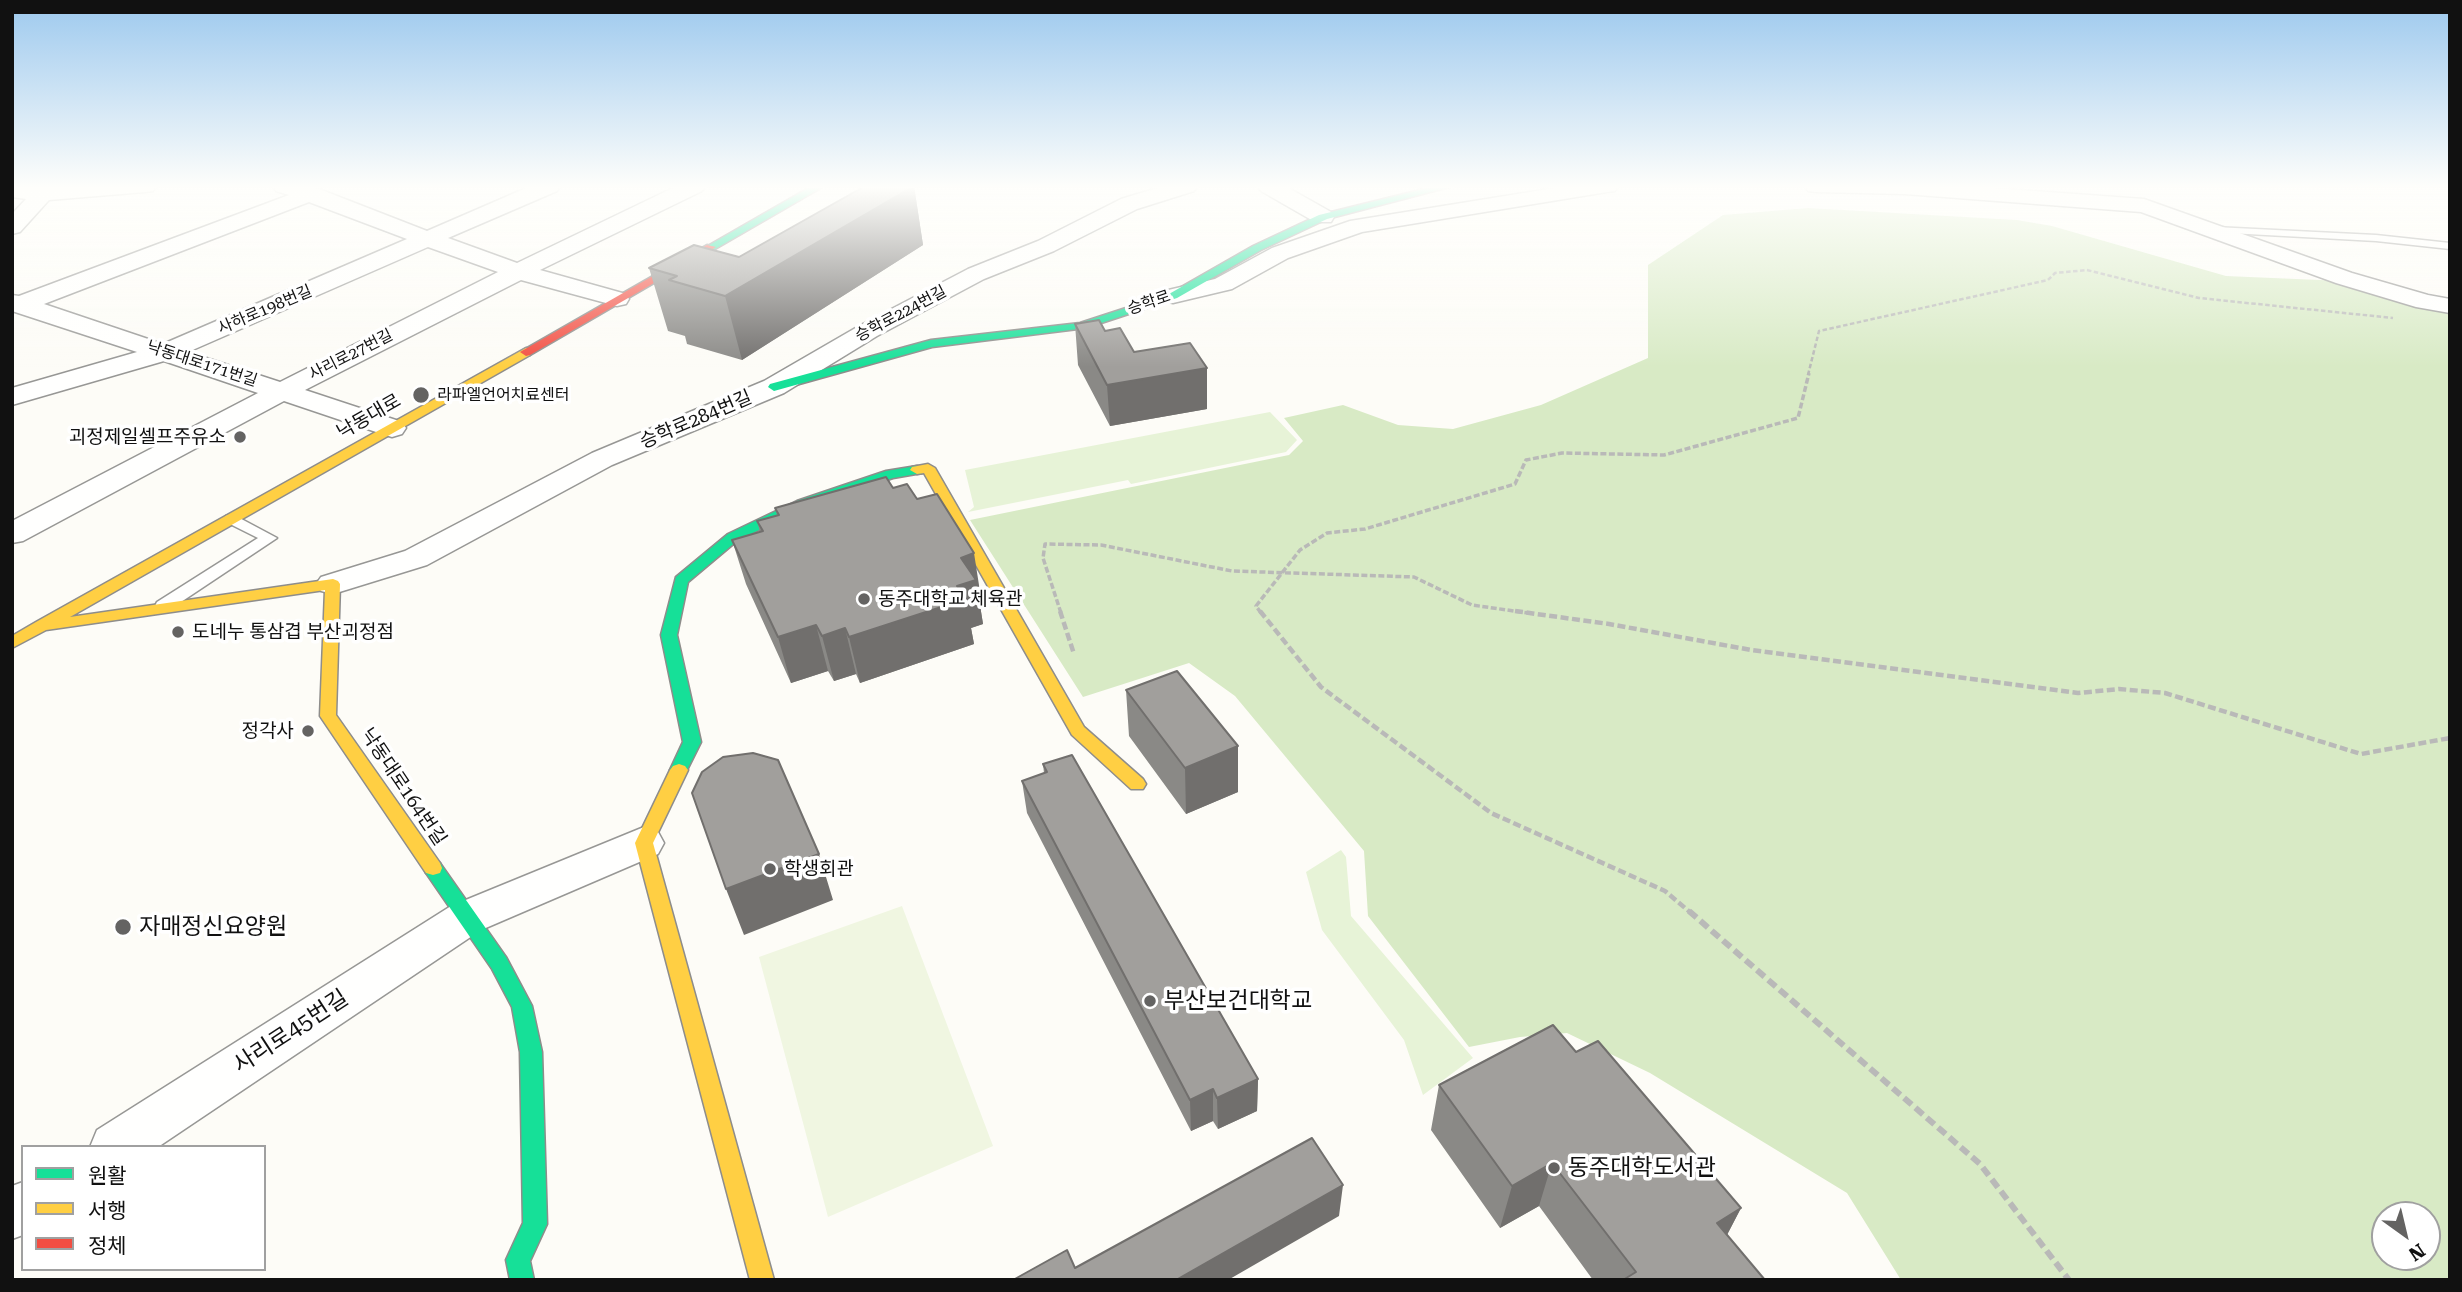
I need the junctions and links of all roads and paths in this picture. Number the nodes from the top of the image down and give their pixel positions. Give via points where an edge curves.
1 (171, 246) edge
2 (412, 246) edge
3 (449, 246) edge
4 (568, 246) edge
5 (711, 246) edge
6 (1045, 246) edge
7 (1261, 246) edge
8 (1299, 246) edge
9 (2259, 246) edge
10 (516, 271) junction
11 (1173, 296) junction
12 (617, 299) junction
13 (16, 304) edge
14 (2450, 306) edge
15 (2407, 319) dead end
16 (1082, 326) joint
17 (166, 352) junction
18 (774, 387) junction
19 (281, 390) junction
20 (12, 397) edge
21 (392, 428) junction
22 (232, 519) junction
23 (12, 534) edge
24 (1281, 572) junction
25 (333, 583) junction
26 (158, 609) junction
27 (41, 626) junction
28 (12, 643) edge
29 (1076, 661) dead end
30 (2450, 738) edge
31 (1137, 784) dead end
32 (644, 843) junction
33 (466, 918) junction
34 (118, 1145) edge
35 (522, 1280) edge
36 (762, 1280) edge
37 (2069, 1280) edge

1 - 13 street
2 - 17 street, 사하로198번길
3 - 10 street
4 - 10 street, 사리로27번길
5 - 12 street, 낙동대로
6 - 18 street, 승학로224번길 via 976,274
7 - 11 street, 승학로
8 - 11 street via 1223,284
9 - 14 street via 2344,278
10 - 12 street
10 - 19 street, 사리로27번길
11 - 16 street, 승학로
12 - 21 street, 낙동대로
13 - 17 street, 낙동대로171번길
15 - 24 path via 2199,298 2087,270 2055,273 2048,280 1819,331 1798,418 1664,455 1562,453 1526,460 1515,484 1365,528 1342,527 1306,543
16 - 18 street, 승학로284번길 via 931,344
17 - 19 street, 낙동대로171번길
17 - 20 street, 사하로198번길
18 - 25 street, 승학로284번길 via 602,459 416,558
19 - 21 street, 낙동대로171번길
19 - 23 street, 사리로27번길
21 - 22 street, 낙동대로
22 - 26 lane via 269,538
22 - 27 street, 낙동대로
24 - 29 path via 1232,571 1101,545 1045,544 1043,558
24 - 30 path via 1414,577 1472,605 1751,650 2078,693 2165,693 2361,754
24 - 37 path via 1256,606 1321,687 1491,813 1665,891 1980,1164
25 - 26 street
25 - 33 street, 낙동대로164번길 via 328,716
26 - 27 street
27 - 28 street, 낙동대로
31 - 32 street via 1078,731 928,468 891,474 802,504 733,537 681,580 669,635 692,742
32 - 33 street, 사리로45번길
32 - 36 street
33 - 34 street, 사리로45번길
33 - 35 street, 낙동대로164번길 via 499,963 522,1006 531,1052 535,1224 518,1261

